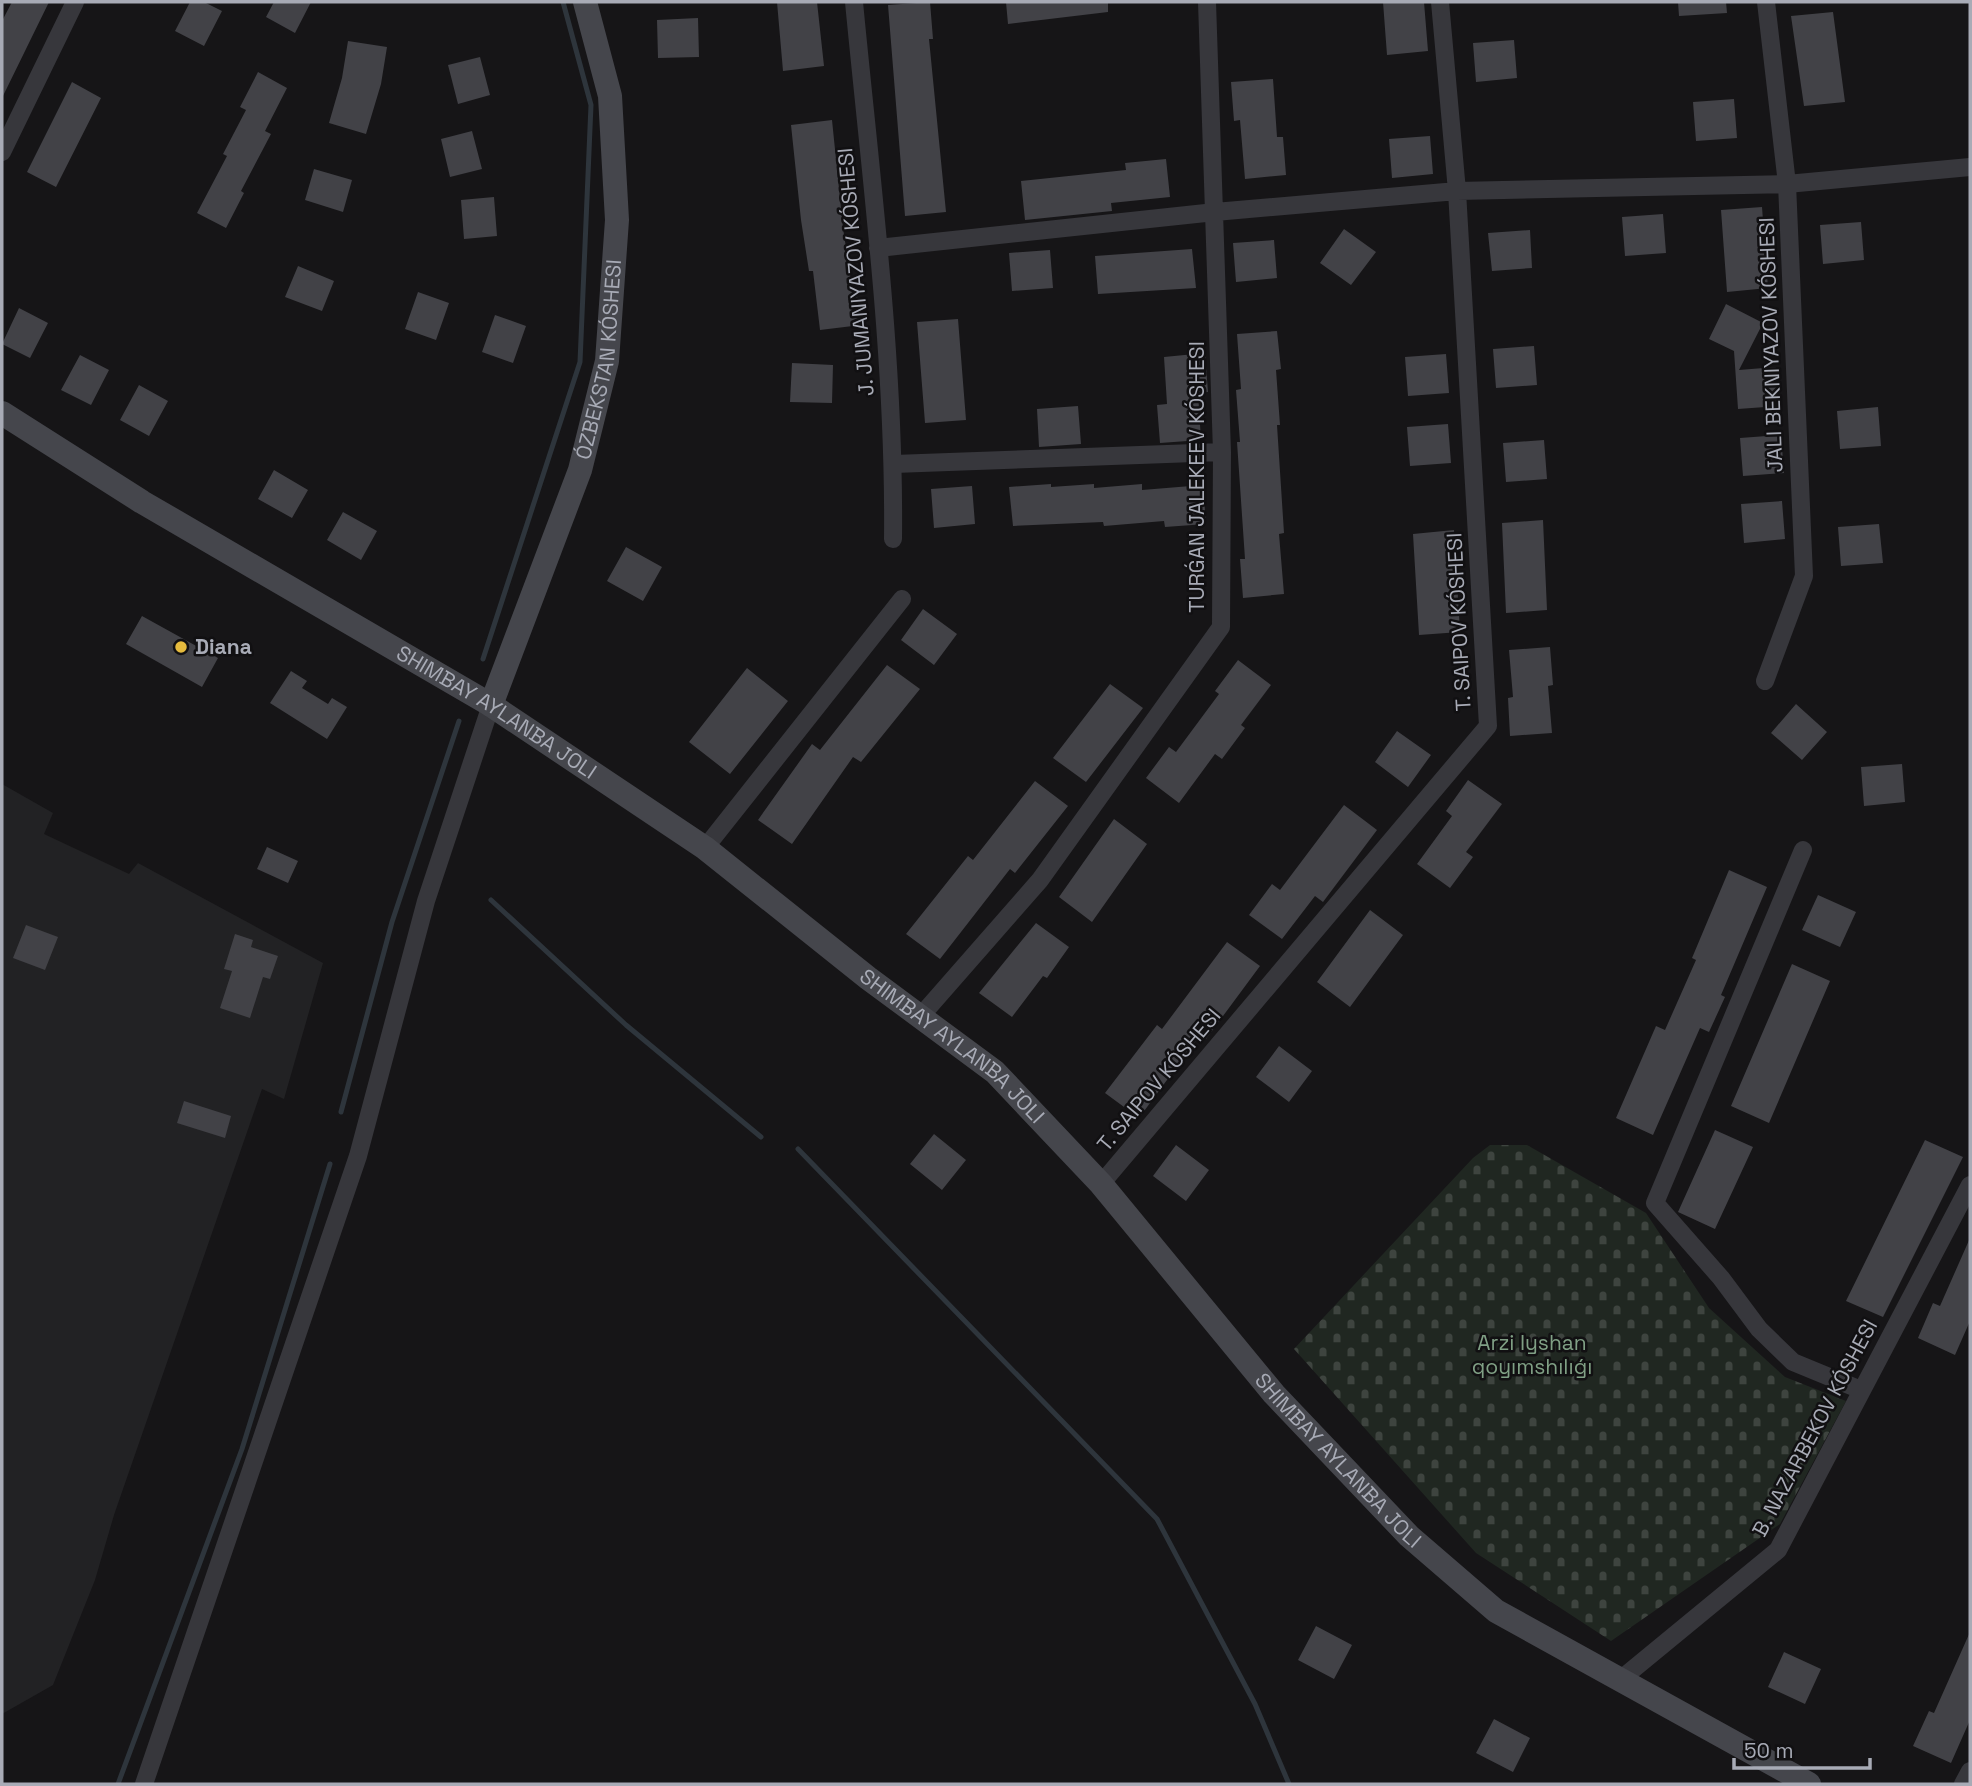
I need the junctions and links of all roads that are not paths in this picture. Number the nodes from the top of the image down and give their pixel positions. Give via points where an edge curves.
1 (75, 2) edge
2 (585, 2) edge
3 (854, 2) edge
4 (1207, 2) edge
5 (1440, 2) edge
6 (1766, 2) edge
7 (2, 152) edge
8 (1970, 167) edge
9 (1787, 184) junction
10 (1457, 191) junction
11 (1215, 212) junction
12 (878, 248) junction
13 (2, 413) edge
14 (1222, 452) junction
15 (894, 464) junction
16 (893, 539) dead end
17 (902, 599) dead end
18 (1765, 681) dead end
19 (491, 705) junction
20 (705, 848) junction
21 (1803, 850) dead end
22 (920, 1017) junction
23 (1101, 1184) junction
24 (1970, 1185) edge
25 (1861, 1390) junction
26 (1620, 1680) junction
27 (1970, 1771) edge
28 (144, 1784) edge
29 (1809, 1784) edge
30 (1964, 1784) edge

1 - 7 street
2 - 19 main road, ÓZBEKSTAN KÓSHESI via 611,110 617,220 607,360 580,470
3 - 12 street, J. JUMANIYAZOV KÓSHESI
4 - 11 street, TURǴAN JALEKEEV KÓSHESI
5 - 10 street, T. SAIPOV KÓSHESI
6 - 9 street, JALI BEKNIYAZOV KÓSHESI
8 - 9 street
9 - 10 street
9 - 18 street, JALI BEKNIYAZOV KÓSHESI via 1804,576
10 - 11 street
10 - 23 street, T. SAIPOV KÓSHESI via 1488,726
11 - 12 street
11 - 14 street, TURǴAN JALEKEEV KÓSHESI
12 - 15 street, J. JUMANIYAZOV KÓSHESI
13 - 19 main road via 142,502
14 - 15 street
14 - 22 street, TURǴAN JALEKEEV KÓSHESI via 1221,627 1040,880
15 - 16 street, J. JUMANIYAZOV KÓSHESI
17 - 20 street
19 - 20 main road
19 - 28 street via 426,901 358,1156
20 - 22 main road
21 - 25 street via 1655,1203 1759,1329 1793,1362
22 - 23 main road via 995,1073
23 - 26 main road via 1274,1394 1409,1536 1496,1611
24 - 25 street, B. NAZARBEKOV KÓSHESI
25 - 26 street, B. NAZARBEKOV KÓSHESI via 1778,1550
26 - 29 main road
27 - 30 street

